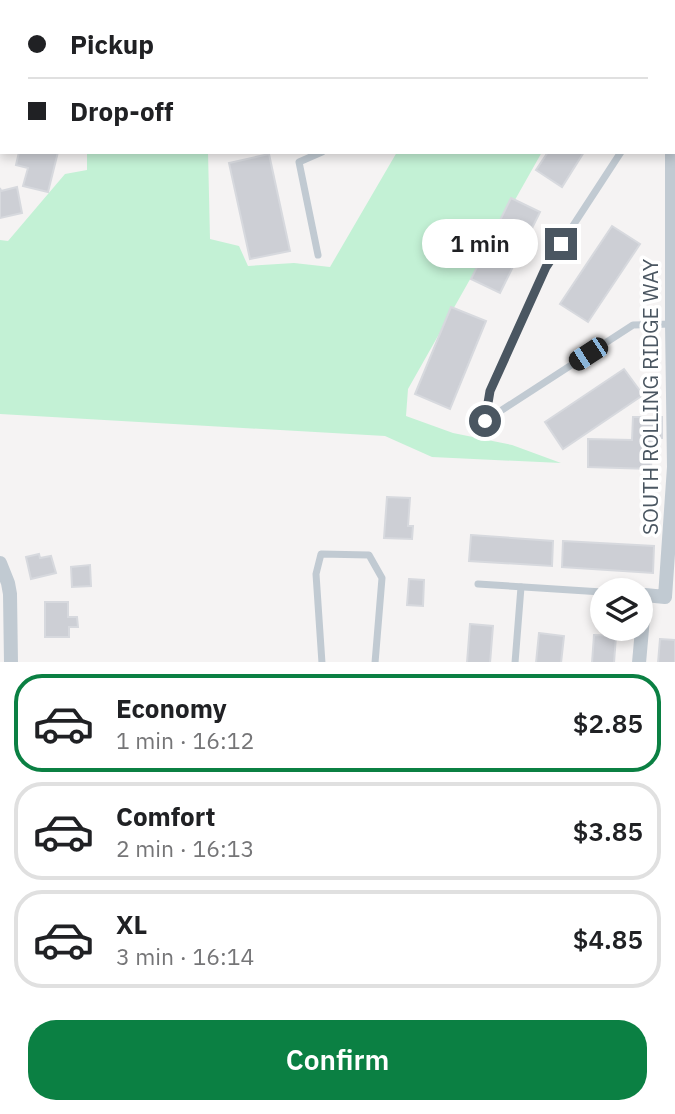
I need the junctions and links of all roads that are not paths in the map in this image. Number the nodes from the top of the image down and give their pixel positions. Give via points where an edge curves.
1 (317, 154) edge
2 (620, 154) edge
3 (673, 154) edge
4 (318, 255) dead end
5 (672, 324) junction
6 (0, 562) edge
7 (478, 583) dead end
8 (521, 587) junction
9 (590, 591) edge
10 (653, 596) edge
11 (640, 641) edge
12 (11, 662) edge
13 (322, 662) edge
14 (375, 662) edge
15 (515, 662) edge
16 (639, 662) edge

1 - 4 lane via 299,162
2 - 5 lane via 546,267 490,391 485,421 633,325
3 - 5 street, SOUTH ROLLING RIDGE WAY
5 - 10 street, SOUTH ROLLING RIDGE WAY via 674,467 665,597
6 - 12 street via 10,594
7 - 8 lane
8 - 9 lane
8 - 15 lane
11 - 16 street, SOUTH ROLLING RIDGE WAY
13 - 14 lane via 316,574 321,554 369,555 382,578

